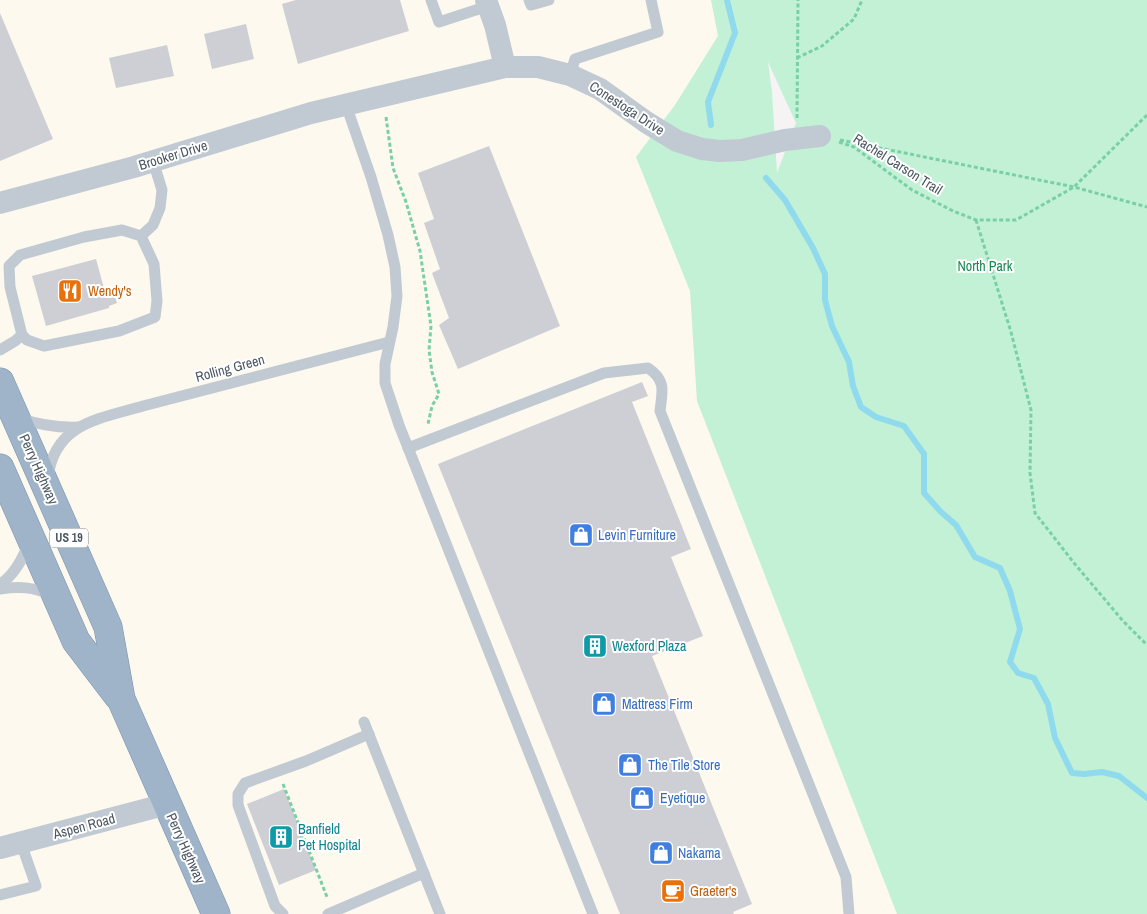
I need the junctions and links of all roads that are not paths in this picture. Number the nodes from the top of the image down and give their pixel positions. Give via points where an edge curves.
1 (430, 0) edge
2 (529, 0) edge
3 (549, 0) edge
4 (652, 0) edge
5 (487, 3) edge
6 (505, 67) junction
7 (570, 75) junction
8 (346, 105) junction
9 (820, 136) road end
10 (153, 161) junction
11 (0, 203) edge
12 (141, 236) junction
13 (22, 336) junction
14 (389, 342) junction
15 (0, 350) edge
16 (0, 382) edge
17 (15, 416) junction
18 (79, 426) junction
19 (408, 448) junction
20 (0, 468) edge
21 (46, 486) junction
22 (31, 538) junction
23 (0, 584) edge
24 (0, 589) edge
25 (57, 597) junction
26 (121, 699) junction
27 (364, 722) dead end
28 (369, 734) junction
29 (167, 804) junction
30 (10, 845) edge
31 (424, 873) junction
32 (0, 895) edge
33 (328, 908) edge
34 (216, 914) edge
35 (283, 914) edge
36 (440, 914) edge
37 (593, 914) edge
38 (849, 914) edge

1 - 5 lane via 439,22
2 - 3 lane via 531,5
4 - 7 lane via 658,32 575,59
5 - 6 street
6 - 7 street, Conestoga Drive via 538,67
6 - 8 street, Conestoga Drive
7 - 9 street, Conestoga Drive via 600,89 677,141 702,149 742,150
8 - 10 street, Brooker Drive
8 - 14 lane via 372,177 395,267 397,296
10 - 11 street, Brooker Drive
10 - 12 lane via 162,190 160,208 153,225
12 - 13 lane via 122,230 20,255 9,266 10,287
12 - 13 lane via 154,264 155,317 119,331 44,346
13 - 15 lane
14 - 18 lane, Rolling Green via 143,406
14 - 19 lane via 385,383
16 - 17 highway, Perry Highway / US 19
17 - 18 lane, Rolling Green via 37,424
17 - 21 highway, Perry Highway / US 19
18 - 21 lane, Rolling Green via 59,444
19 - 37 lane
19 - 38 lane via 604,373 648,368 657,374 662,387 660,411 846,877
20 - 22 highway, Perry Highway / US 19
21 - 26 highway, Perry Highway / US 19 via 108,627
22 - 23 lane via 23,557 7,580
22 - 25 highway, Perry Highway / US 19
24 - 25 lane via 37,589
25 - 26 highway, Perry Highway / US 19 via 76,641
26 - 29 highway, Perry Highway / US 19
27 - 28 lane
28 - 31 lane
28 - 35 lane via 246,783 238,794 238,805 275,906
29 - 30 street, Aspen Road
29 - 34 highway, Perry Highway / US 19
30 - 32 lane via 36,886
31 - 33 lane
31 - 36 lane

